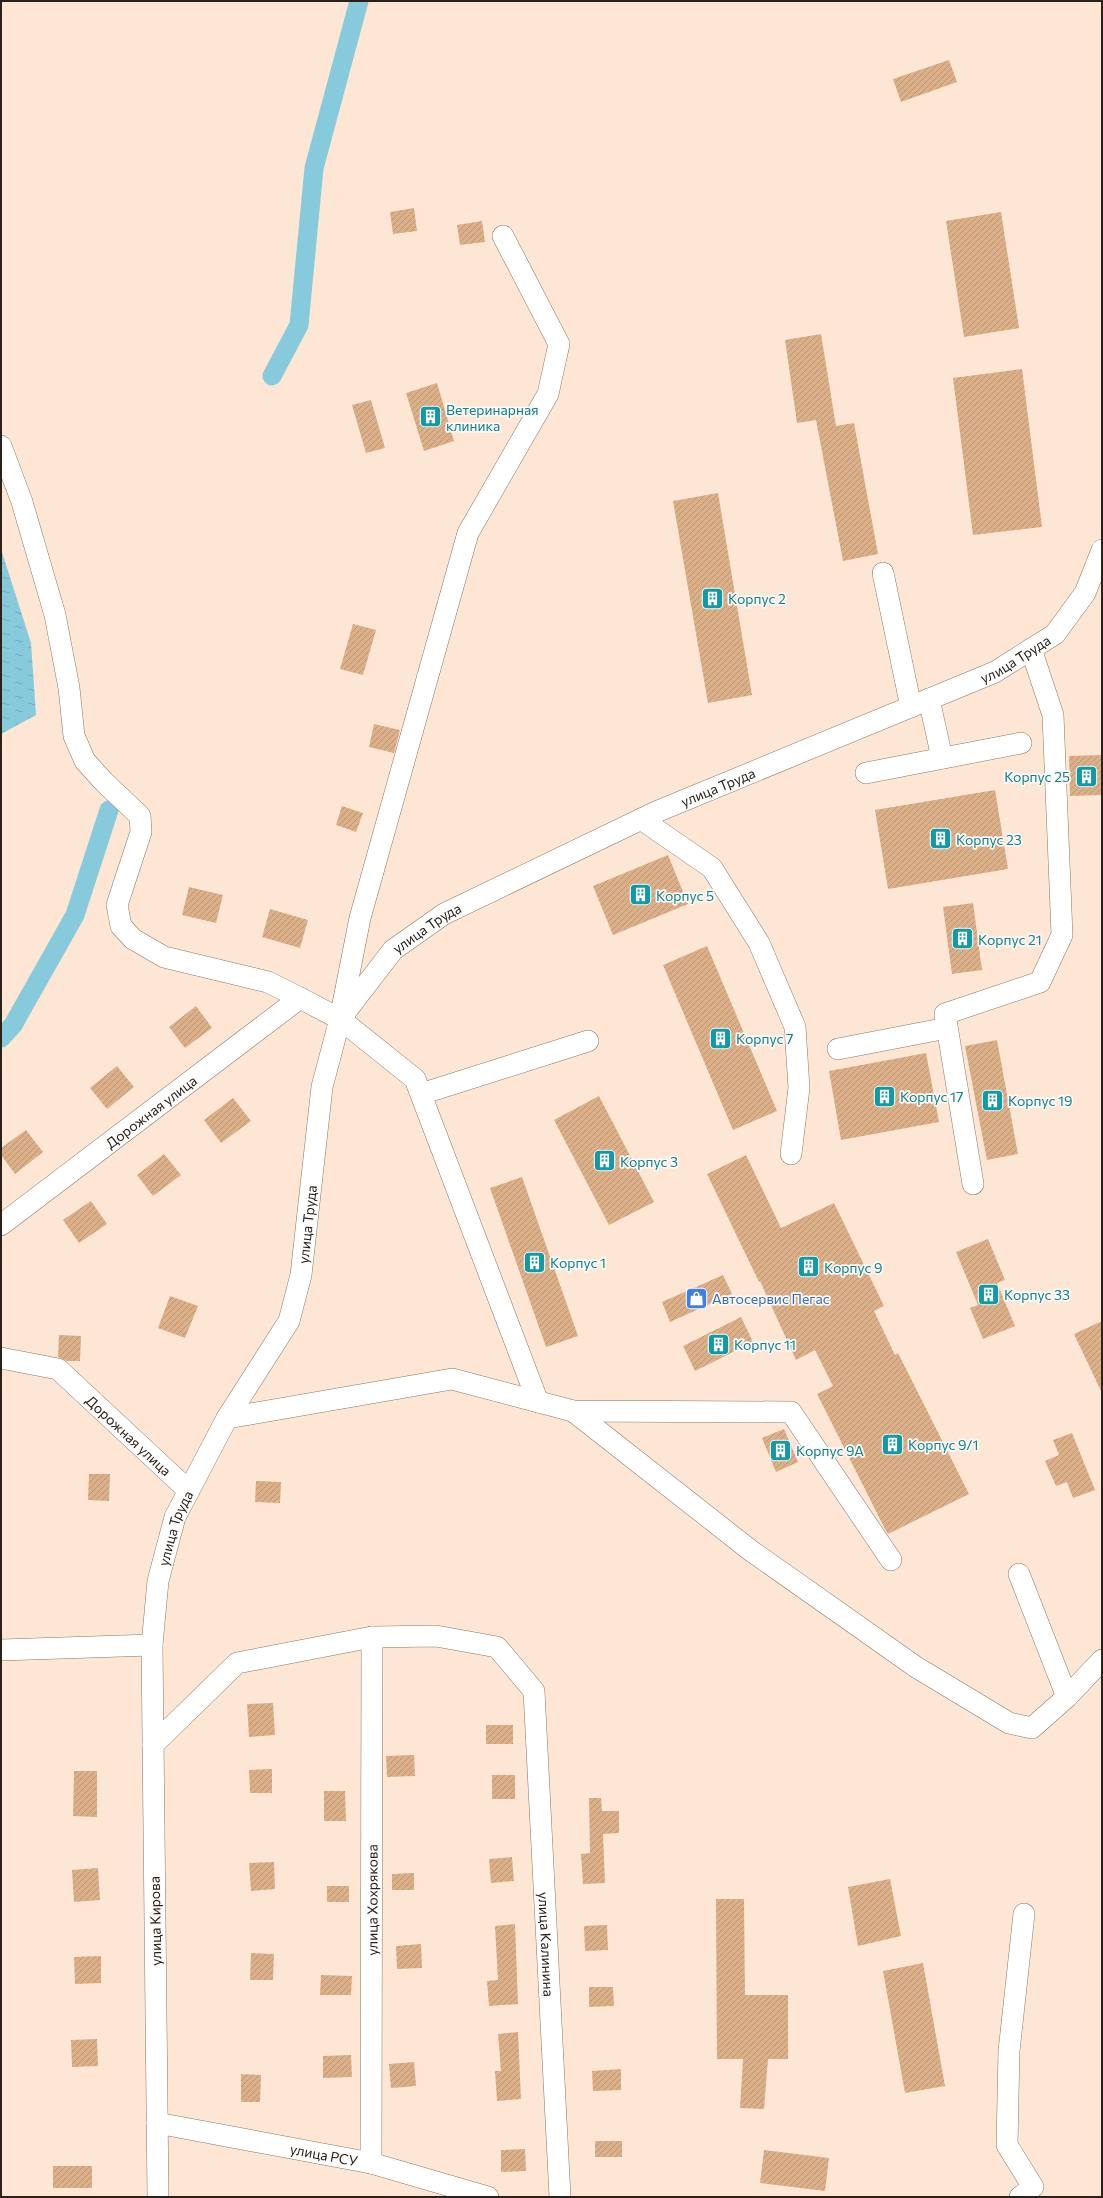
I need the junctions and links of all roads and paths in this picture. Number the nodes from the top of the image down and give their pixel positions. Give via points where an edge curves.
1 (503, 236) dead end
2 (1, 446) edge
3 (1102, 550) edge
4 (883, 573) dead end
5 (1031, 650) junction
6 (920, 703) junction
7 (1021, 743) dead end
8 (942, 758) junction
9 (866, 773) dead end
10 (641, 819) junction
11 (300, 998) junction
12 (340, 1019) junction
13 (947, 1028) junction
14 (588, 1042) dead end
15 (838, 1048) dead end
16 (421, 1094) junction
17 (791, 1154) dead end
18 (973, 1184) dead end
19 (1, 1224) edge
20 (1, 1358) edge
21 (538, 1402) junction
22 (573, 1411) junction
23 (227, 1418) junction
24 (189, 1491) junction
25 (891, 1560) dead end
26 (1019, 1574) dead end
27 (372, 1637) junction
28 (152, 1645) junction
29 (1, 1650) edge
30 (1102, 1660) edge
31 (1067, 1697) junction
32 (153, 1745) junction
33 (1024, 1914) dead end
34 (157, 2123) junction
35 (372, 2163) junction
36 (158, 2197) edge
37 (488, 2197) edge
38 (560, 2197) edge
39 (1020, 2197) edge

1 - 12 street via 559,344 548,394 468,533 360,918
2 - 11 street via 22,502 55,615 69,688 74,736 85,761 140,816 141,832 117,905 121,926 133,939 164,957 268,982
3 - 5 street, улица Труда via 1085,593 1055,634
4 - 6 street
5 - 6 street, улица Труда via 995,672
5 - 13 street via 1053,715 1062,935 1040,982 944,1014
6 - 8 street
6 - 10 street, улица Труда
7 - 8 street
8 - 9 street
10 - 12 street, улица Труда via 444,914 393,950
10 - 17 street via 712,868 759,943 795,1027 799,1088
11 - 12 street
11 - 19 street, Дорожная улица
12 - 16 street via 415,1079
12 - 23 street, улица Труда via 322,1087 301,1275 289,1322
13 - 15 street
13 - 18 street
14 - 16 street
16 - 21 street
20 - 24 street, Дорожная улица via 58,1369
21 - 22 street
21 - 23 street via 452,1379
22 - 25 street via 791,1412
22 - 31 street via 763,1559 916,1668 1009,1723 1032,1728
23 - 24 street, улица Труда
24 - 28 street, улица Труда via 175,1517 158,1581
26 - 31 street
27 - 32 street via 237,1663
27 - 35 street, улица Хохрякова
27 - 38 street, улица Калинина via 436,1636 497,1647 534,1691
28 - 29 street
28 - 32 street, улица Кирова
30 - 31 street
32 - 34 street, улица Кирова
33 - 39 street via 1009,2051 1007,2137 1007,2145 1033,2187
34 - 35 street, улица РСУ
34 - 36 street, улица Кирова
35 - 37 street, улица РСУ

